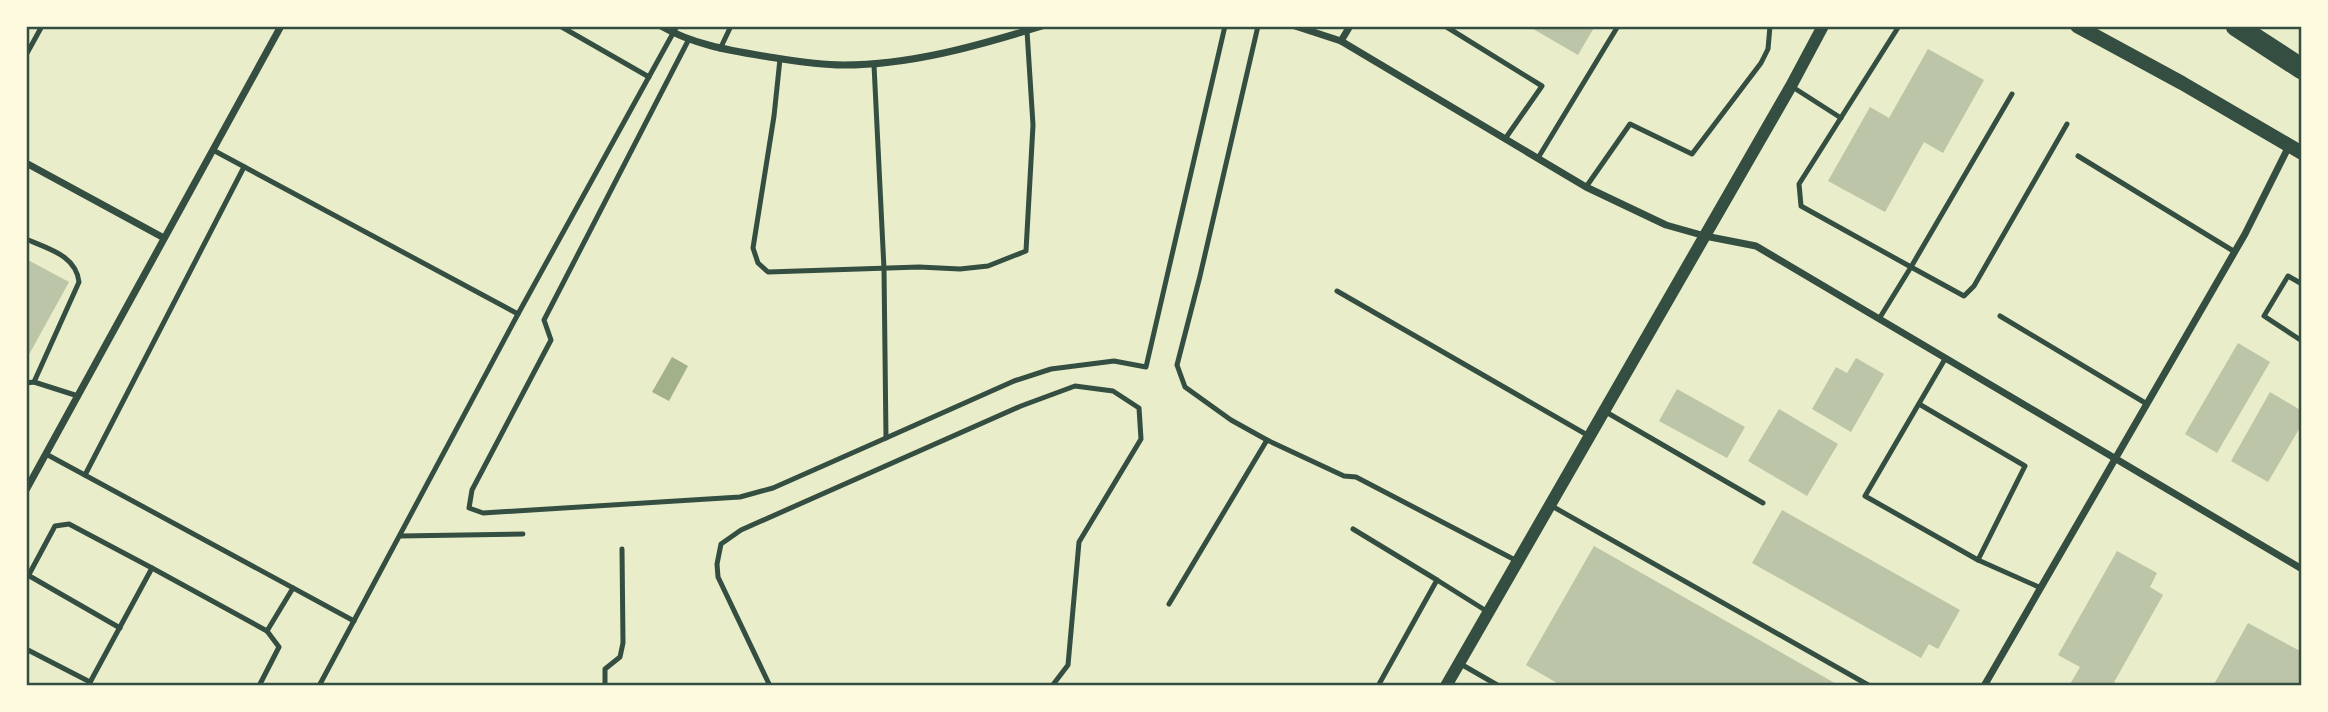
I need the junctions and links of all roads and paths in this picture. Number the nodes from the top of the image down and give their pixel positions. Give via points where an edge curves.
1 (42, 26) edge
2 (269, 26) edge
3 (560, 26) edge
4 (661, 26) edge
5 (731, 26) edge
6 (1042, 26) edge
7 (1225, 26) edge
8 (1258, 26) edge
9 (1295, 26) edge
10 (1350, 26) edge
11 (1446, 26) edge
12 (1618, 26) edge
13 (1770, 26) edge
14 (1823, 26) edge
15 (1899, 26) edge
16 (2077, 26) edge
17 (2236, 26) edge
18 (280, 29) edge
19 (675, 30) edge
20 (1027, 31) junction
21 (689, 39) junction
22 (1341, 41) junction
23 (720, 49) junction
24 (26, 55) edge
25 (780, 59) junction
26 (874, 65) junction
27 (2302, 69) edge
28 (649, 77) junction
29 (1791, 86) junction
30 (2012, 94) dead end
31 (1841, 118) junction
32 (2067, 124) dead end
33 (1505, 139) junction
34 (2295, 149) edge
35 (213, 150) junction
36 (2078, 156) dead end
37 (1538, 158) junction
38 (26, 163) edge
39 (244, 167) junction
40 (1586, 187) junction
41 (1705, 236) junction
42 (164, 238) junction
43 (26, 239) edge
44 (2235, 252) junction
45 (1910, 268) junction
46 (884, 269) junction
47 (2302, 284) edge
48 (1338, 290) dead end
49 (518, 314) junction
50 (2000, 316) dead end
51 (1879, 319) junction
52 (2302, 341) edge
53 (1945, 359) junction
54 (34, 382) junction
55 (26, 383) edge
56 (78, 396) junction
57 (1919, 404) junction
58 (2147, 404) junction
59 (1604, 410) junction
60 (1589, 436) junction
61 (886, 438) junction
62 (1267, 440) junction
63 (46, 454) junction
64 (2115, 459) junction
65 (85, 475) junction
66 (26, 490) edge
67 (1763, 503) dead end
68 (1550, 505) junction
69 (1353, 529) dead end
70 (523, 534) dead end
71 (400, 536) junction
72 (622, 549) dead end
73 (1978, 560) junction
74 (1517, 561) junction
75 (152, 568) junction
76 (2302, 569) edge
77 (27, 576) edge
78 (1437, 580) junction
79 (293, 587) junction
80 (2041, 588) junction
81 (1170, 604) dead end
82 (1488, 611) junction
83 (354, 621) junction
84 (120, 628) junction
85 (267, 631) junction
86 (26, 649) edge
87 (1460, 663) junction
88 (89, 684) edge
89 (259, 686) edge
90 (319, 686) edge
91 (605, 686) edge
92 (770, 686) edge
93 (1052, 686) edge
94 (1378, 686) edge
95 (1446, 686) edge
96 (1499, 686) edge
97 (1870, 686) edge
98 (1984, 686) edge

1 - 24 lane
2 - 18 lane
3 - 28 lane
4 - 19 street
5 - 23 lane
6 - 20 street
7 - 61 lane via 1146,367 1114,361 1051,369
8 - 62 lane via 1177,365 1185,387
9 - 22 street
10 - 22 street
11 - 33 lane via 1542,86
12 - 37 lane
13 - 40 lane via 1761,63 1692,154 1630,124
14 - 29 street
15 - 31 lane
16 - 34 main road
17 - 27 highway
18 - 35 street
19 - 21 street
19 - 28 lane
20 - 26 street via 969,48
20 - 46 lane via 1033,125 1026,251 988,266
21 - 23 street
21 - 61 lane via 544,320 551,340 472,490 469,508 483,513 740,498
22 - 33 street
23 - 25 street
25 - 26 street
25 - 46 lane via 752,248 758,263 768,272
26 - 46 lane
28 - 49 lane
29 - 31 lane
29 - 41 street
30 - 45 lane
31 - 45 lane via 1800,184 1801,206
32 - 45 lane via 1964,296
33 - 37 street
34 - 44 street
35 - 39 lane
35 - 42 street
36 - 44 lane
37 - 40 street
38 - 42 street
39 - 49 lane
39 - 65 lane
40 - 41 street via 1666,225
41 - 51 street via 1756,246
41 - 59 street
42 - 56 street
43 - 54 lane via 69,260 79,282
44 - 58 street
45 - 51 lane
46 - 61 lane
47 - 52 lane via 2288,276 2264,316
48 - 60 lane
49 - 71 lane
50 - 58 lane
51 - 53 street
53 - 57 lane
53 - 64 street
54 - 55 lane
54 - 56 lane
56 - 63 street
57 - 73 lane via 2025,466
57 - 73 lane via 1865,496
58 - 64 street
59 - 60 street
59 - 67 lane
60 - 68 street
62 - 74 lane via 1344,476 1356,477
62 - 81 lane
63 - 65 lane
63 - 66 street
64 - 76 street
64 - 80 street
65 - 79 lane
68 - 74 street
68 - 97 lane
69 - 78 lane
70 - 71 lane
71 - 83 lane
72 - 91 lane via 623,643 620,657 605,669
73 - 80 lane
74 - 82 street
75 - 77 lane via 69,524 55,526
75 - 84 lane
75 - 85 lane
77 - 84 lane
78 - 82 lane
78 - 94 lane
79 - 83 lane
79 - 85 lane
80 - 98 street
82 - 87 street
83 - 90 lane
84 - 88 lane
85 - 89 lane via 279,647
86 - 88 lane
87 - 95 street
87 - 96 lane
92 - 93 lane via 718,577 721,544 741,530 1021,406 1075,386 1113,391 1139,408 1141,439 1079,542 1068,664

